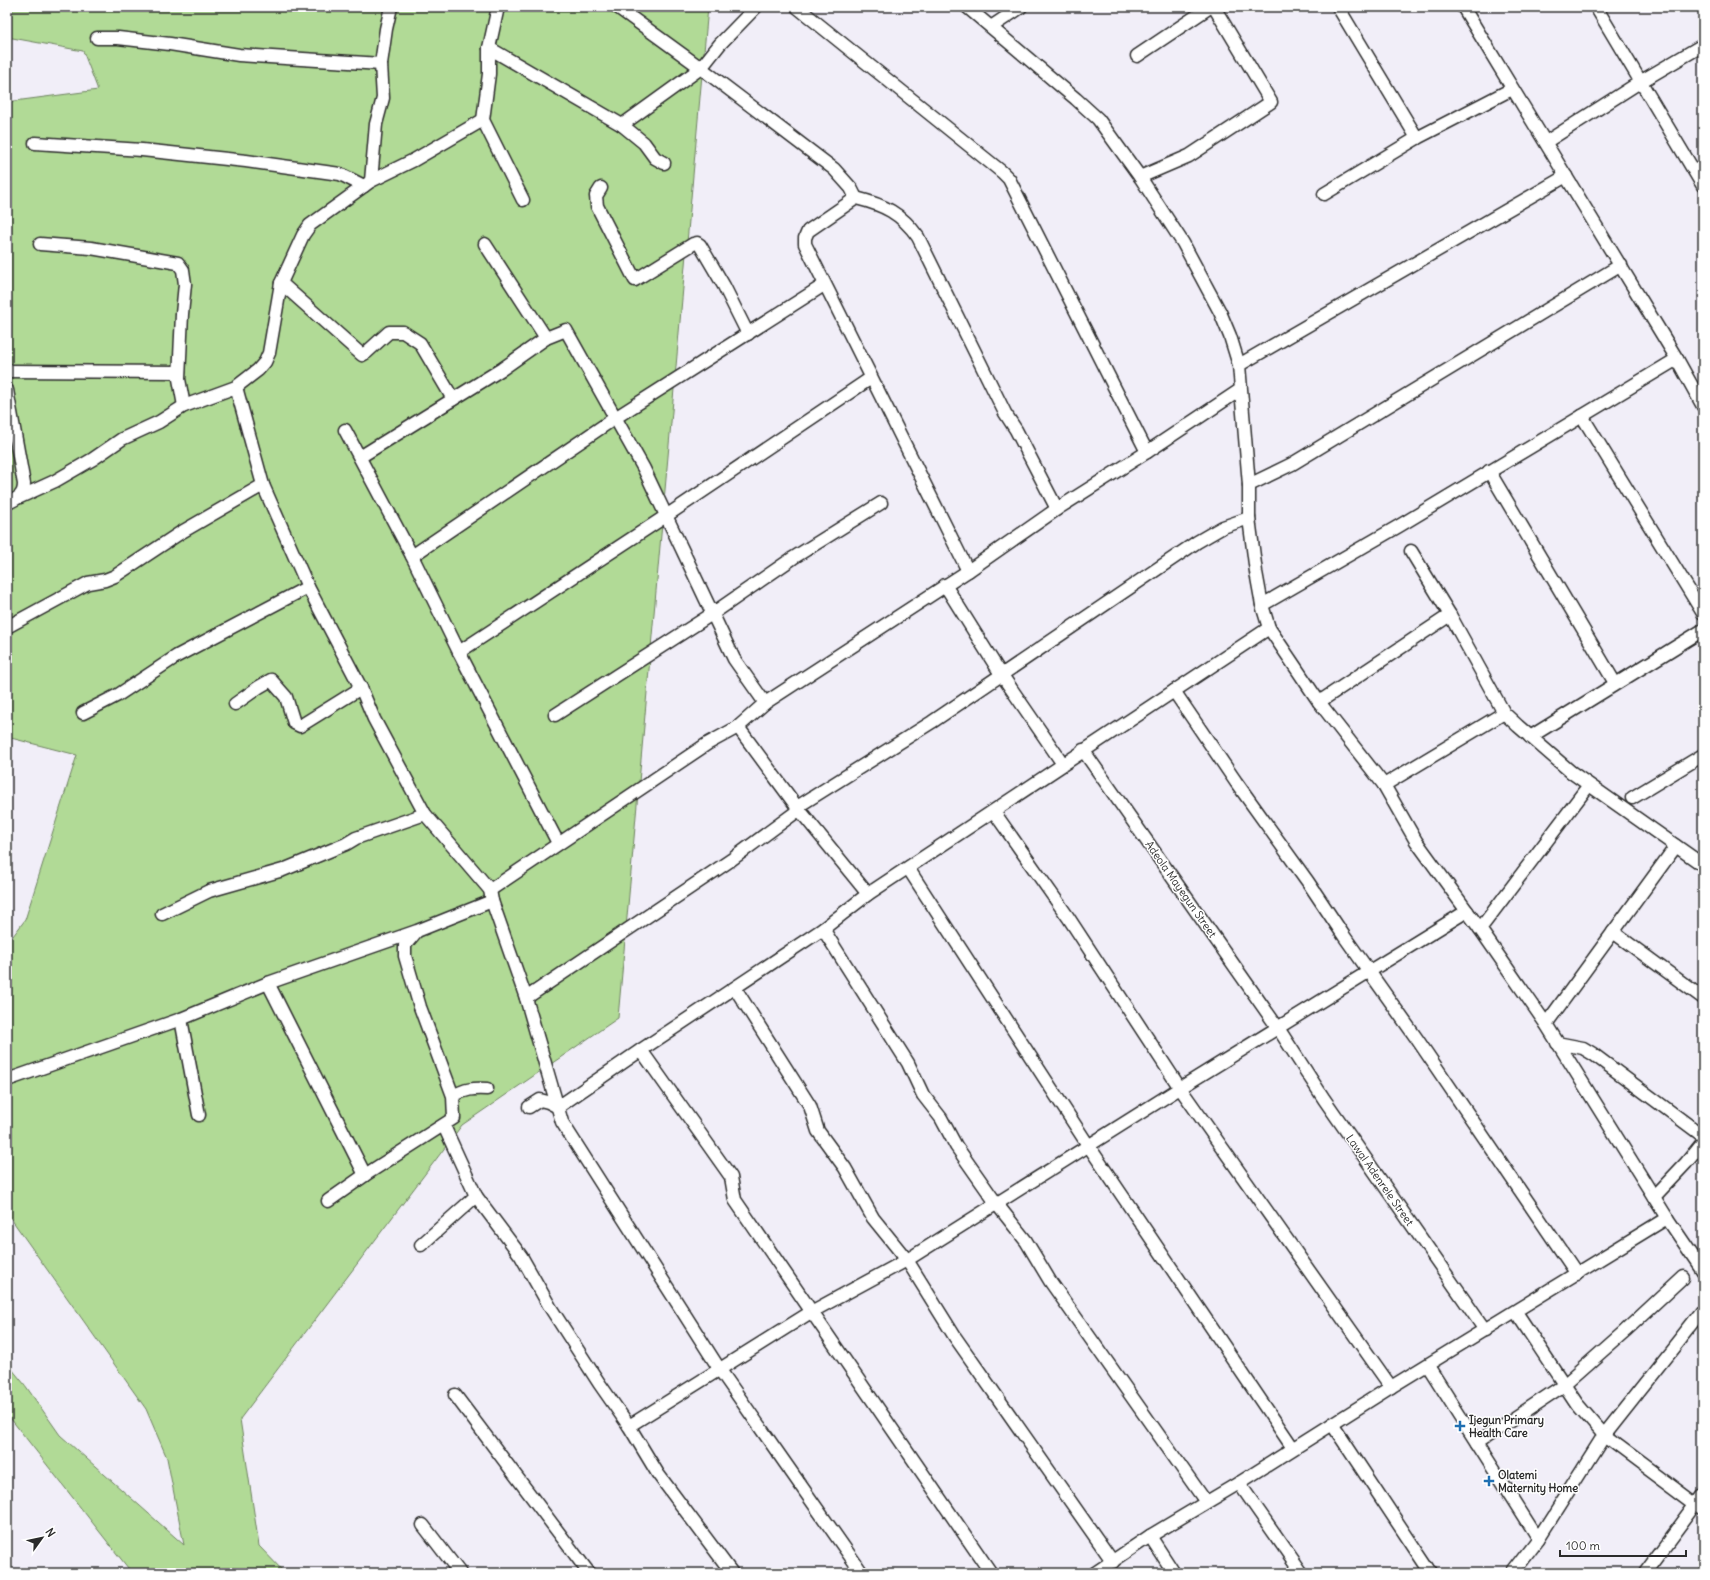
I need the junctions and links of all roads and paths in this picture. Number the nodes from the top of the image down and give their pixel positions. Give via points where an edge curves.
1 (391, 7) edge
2 (498, 7) edge
3 (617, 7) edge
4 (756, 7) edge
5 (798, 7) edge
6 (967, 7) edge
7 (1021, 7) edge
8 (1210, 7) edge
9 (1214, 7) edge
10 (1338, 7) edge
11 (1463, 7) edge
12 (1596, 7) edge
13 (991, 27) junction
14 (97, 38) dead end
15 (1703, 45) edge
16 (490, 48) junction
17 (1137, 56) dead end
18 (381, 64) junction
19 (701, 68) junction
20 (1640, 82) junction
21 (1512, 89) junction
22 (483, 120) junction
23 (622, 125) junction
24 (1417, 138) junction
25 (1546, 142) junction
26 (35, 143) dead end
27 (664, 163) dead end
28 (1566, 176) junction
29 (1140, 177) junction
30 (368, 183) junction
31 (1703, 186) edge
32 (601, 188) dead end
33 (1324, 194) dead end
34 (856, 198) junction
35 (523, 200) dead end
36 (40, 244) dead end
37 (485, 244) dead end
38 (1621, 265) junction
39 (281, 283) junction
40 (824, 285) junction
41 (748, 334) junction
42 (546, 338) junction
43 (1677, 359) junction
44 (1239, 365) junction
45 (7, 371) edge
46 (179, 372) junction
47 (871, 378) junction
48 (236, 387) junction
49 (7, 390) edge
50 (1240, 390) junction
51 (1700, 391) edge
52 (454, 399) junction
53 (184, 406) junction
54 (1703, 406) edge
55 (1582, 416) junction
56 (615, 418) junction
57 (345, 430) dead end
58 (1147, 452) junction
59 (360, 457) junction
60 (1489, 471) junction
61 (263, 485) junction
62 (1249, 485) junction
63 (20, 497) junction
64 (7, 503) edge
65 (881, 503) dead end
66 (1057, 509) junction
67 (666, 516) junction
68 (1249, 518) junction
69 (1411, 551) dead end
70 (412, 556) junction
71 (968, 571) junction
72 (945, 585) junction
73 (308, 587) junction
74 (1262, 605) junction
75 (1703, 613) edge
76 (712, 614) junction
77 (1450, 615) junction
78 (7, 627) edge
79 (1269, 628) junction
80 (1703, 630) edge
81 (459, 652) junction
82 (1001, 674) junction
83 (1615, 683) junction
84 (360, 688) junction
85 (1174, 690) junction
86 (1319, 702) junction
87 (766, 703) junction
88 (235, 704) dead end
89 (1504, 712) junction
90 (83, 713) dead end
91 (555, 716) dead end
92 (738, 727) junction
93 (1530, 737) junction
94 (1084, 750) junction
95 (1703, 755) edge
96 (1063, 764) junction
97 (1384, 785) junction
98 (1589, 785) junction
99 (1632, 798) dead end
100 (797, 806) junction
101 (994, 812) junction
102 (425, 814) junction
103 (558, 844) junction
104 (1676, 846) junction
105 (1703, 865) edge
106 (908, 868) junction
107 (868, 894) junction
108 (491, 896) junction
109 (1467, 911) junction
110 (162, 914) dead end
111 (1480, 929) junction
112 (823, 930) junction
113 (417, 931) junction
114 (1613, 932) junction
115 (1369, 972) junction
116 (268, 983) junction
117 (735, 988) junction
118 (526, 998) junction
119 (1703, 998) edge
120 (181, 1019) junction
121 (1546, 1024) junction
122 (1278, 1028) junction
123 (1557, 1044) junction
124 (640, 1050) junction
125 (10, 1078) dead end
126 (1180, 1088) junction
127 (487, 1089) dead end
128 (453, 1096) junction
129 (558, 1107) junction
130 (529, 1108) dead end
131 (200, 1115) dead end
132 (444, 1126) junction
133 (1703, 1136) edge
134 (1703, 1142) edge
135 (1088, 1145) junction
136 (365, 1175) junction
137 (476, 1196) junction
138 (1654, 1197) junction
139 (328, 1202) dead end
140 (996, 1203) junction
141 (1667, 1218) junction
142 (421, 1245) dead end
143 (907, 1260) junction
144 (1703, 1271) edge
145 (1577, 1274) junction
146 (1684, 1276) dead end
147 (1703, 1310) edge
148 (811, 1312) junction
149 (1516, 1312) junction
150 (1485, 1330) junction
151 (1428, 1366) junction
152 (720, 1370) junction
153 (1564, 1385) junction
154 (1391, 1387) junction
155 (455, 1395) dead end
156 (1332, 1424) junction
157 (629, 1426) junction
158 (1604, 1436) junction
159 (1477, 1443) junction
160 (1293, 1448) junction
161 (1239, 1483) junction
162 (1206, 1502) junction
163 (1701, 1503) edge
164 (423, 1525) dead end
165 (1150, 1536) junction
166 (1538, 1539) junction
167 (1112, 1562) junction
168 (460, 1573) edge
169 (589, 1573) edge
170 (732, 1573) edge
171 (862, 1573) edge
172 (991, 1573) edge
173 (1095, 1573) edge
174 (1174, 1573) edge
175 (1302, 1573) edge
176 (1432, 1573) edge
177 (1512, 1573) edge
178 (1645, 1573) edge

1 - 18 street
2 - 16 street
3 - 19 street
4 - 19 street
5 - 58 street via 1009,179
6 - 13 street
7 - 13 street
8 - 17 street
9 - 29 street via 1271,102 1189,156
10 - 24 street
11 - 21 street
12 - 20 street
13 - 29 street via 1098,119
14 - 18 street via 118,38 239,55
15 - 20 street
16 - 22 street
16 - 23 street
18 - 30 street via 383,98 376,124
19 - 23 street
19 - 34 street via 834,169 851,188
20 - 25 street
20 - 31 street
21 - 24 street
21 - 25 street
22 - 30 street
22 - 35 street
23 - 27 street via 644,143 655,158
24 - 33 street
25 - 28 street
26 - 30 street via 142,150 246,161 340,174
28 - 38 street
28 - 44 street
29 - 44 street via 1183,243 1220,312
30 - 39 street via 310,225
32 - 41 street via 596,196 597,206 635,280 697,243 724,286
34 - 40 street via 808,231 805,238 805,244
34 - 66 street via 886,207 908,223 918,237 1005,413
36 - 46 street via 91,248 178,263 183,270 185,284
37 - 42 street
38 - 43 street
38 - 62 street via 1292,464
39 - 48 street via 266,362
39 - 52 street via 362,355 390,332 403,332 420,343
40 - 41 street
40 - 47 street
41 - 56 street
42 - 52 street
42 - 56 street via 566,330
43 - 51 street
43 - 55 street
44 - 50 street
45 - 46 street
46 - 53 street
47 - 67 street
47 - 71 street
48 - 53 street
48 - 61 street
49 - 63 street via 24,484
50 - 58 street
50 - 62 street
51 - 54 street
52 - 59 street
53 - 63 street via 160,422 122,439 55,481
55 - 60 street
55 - 75 street
56 - 67 street via 644,469
56 - 70 street
57 - 59 street
58 - 66 street
59 - 70 street
60 - 74 street
60 - 83 street
61 - 73 street
61 - 78 street via 180,533 115,576 88,583
62 - 68 street
63 - 64 street
65 - 76 street via 793,558
66 - 71 street
67 - 76 street
67 - 81 street
68 - 74 street
68 - 82 street via 1222,527 1197,542
69 - 77 street
70 - 81 street
71 - 72 street
72 - 82 street
72 - 87 street
73 - 84 street
73 - 90 street via 177,656 118,695
74 - 79 street
76 - 87 street via 734,659
76 - 91 street
77 - 86 street
77 - 89 street
79 - 85 street
79 - 86 street
80 - 83 street
81 - 103 street
82 - 96 street
82 - 100 street via 932,722
83 - 93 street
84 - 88 street via 300,726 294,723 286,697 271,680
84 - 102 street
85 - 94 street
85 - 115 street
86 - 97 street
87 - 92 street
89 - 93 street
89 - 97 street
92 - 100 street
92 - 103 street via 707,744
93 - 98 street
94 - 96 street
94 - 122 street, Adeola Mayegun Street
95 - 99 street
96 - 101 street
97 - 109 street via 1416,841
98 - 104 street
98 - 111 street
100 - 107 street
100 - 118 street via 796,812 731,860
101 - 106 street
101 - 126 street via 1068,917
102 - 108 street
102 - 110 street via 356,838 283,870 209,891
103 - 108 street
104 - 105 street
104 - 114 street
106 - 107 street
106 - 135 street
107 - 112 street
108 - 113 street
108 - 118 street
109 - 111 street
109 - 115 street
111 - 121 street
112 - 117 street
112 - 140 street via 908,1063 923,1095
113 - 116 street
113 - 128 street via 405,945 405,956 420,1007
114 - 119 street
114 - 121 street
115 - 122 street
115 - 145 street
116 - 120 street
116 - 136 street
117 - 124 street
117 - 143 street via 810,1106 818,1131 845,1168 873,1218
118 - 129 street
120 - 125 street
120 - 131 street
121 - 123 street
122 - 126 street
122 - 150 street, Lawal Adenrele Street via 1324,1099
123 - 133 street via 1583,1048 1593,1054
123 - 138 street
124 - 129 street
124 - 148 street via 731,1177 735,1200
126 - 135 street
126 - 154 street
127 - 128 street via 472,1088
128 - 132 street via 454,1118
129 - 130 street via 540,1100
129 - 152 street via 562,1122 571,1138
132 - 136 street
132 - 137 street
134 - 138 street
135 - 140 street
135 - 160 street
136 - 139 street
137 - 142 street
137 - 157 street via 521,1256 598,1383
138 - 141 street
140 - 143 street
140 - 162 street via 1026,1241 1050,1281
141 - 144 street
141 - 145 street
143 - 148 street
143 - 167 street via 955,1337
145 - 149 street
146 - 153 street
147 - 158 street
148 - 152 street
148 - 172 street
149 - 150 street
149 - 153 street
150 - 151 street
151 - 154 street
151 - 159 street
152 - 157 street
152 - 171 street
153 - 158 street
153 - 159 street
154 - 156 street
155 - 169 street
156 - 160 street
156 - 176 street
157 - 170 street via 658,1474
158 - 163 street
158 - 166 street
159 - 166 street
160 - 161 street
161 - 162 street
161 - 175 street
162 - 165 street
163 - 178 street
164 - 168 street
165 - 167 street
165 - 174 street
166 - 177 street
167 - 173 street

